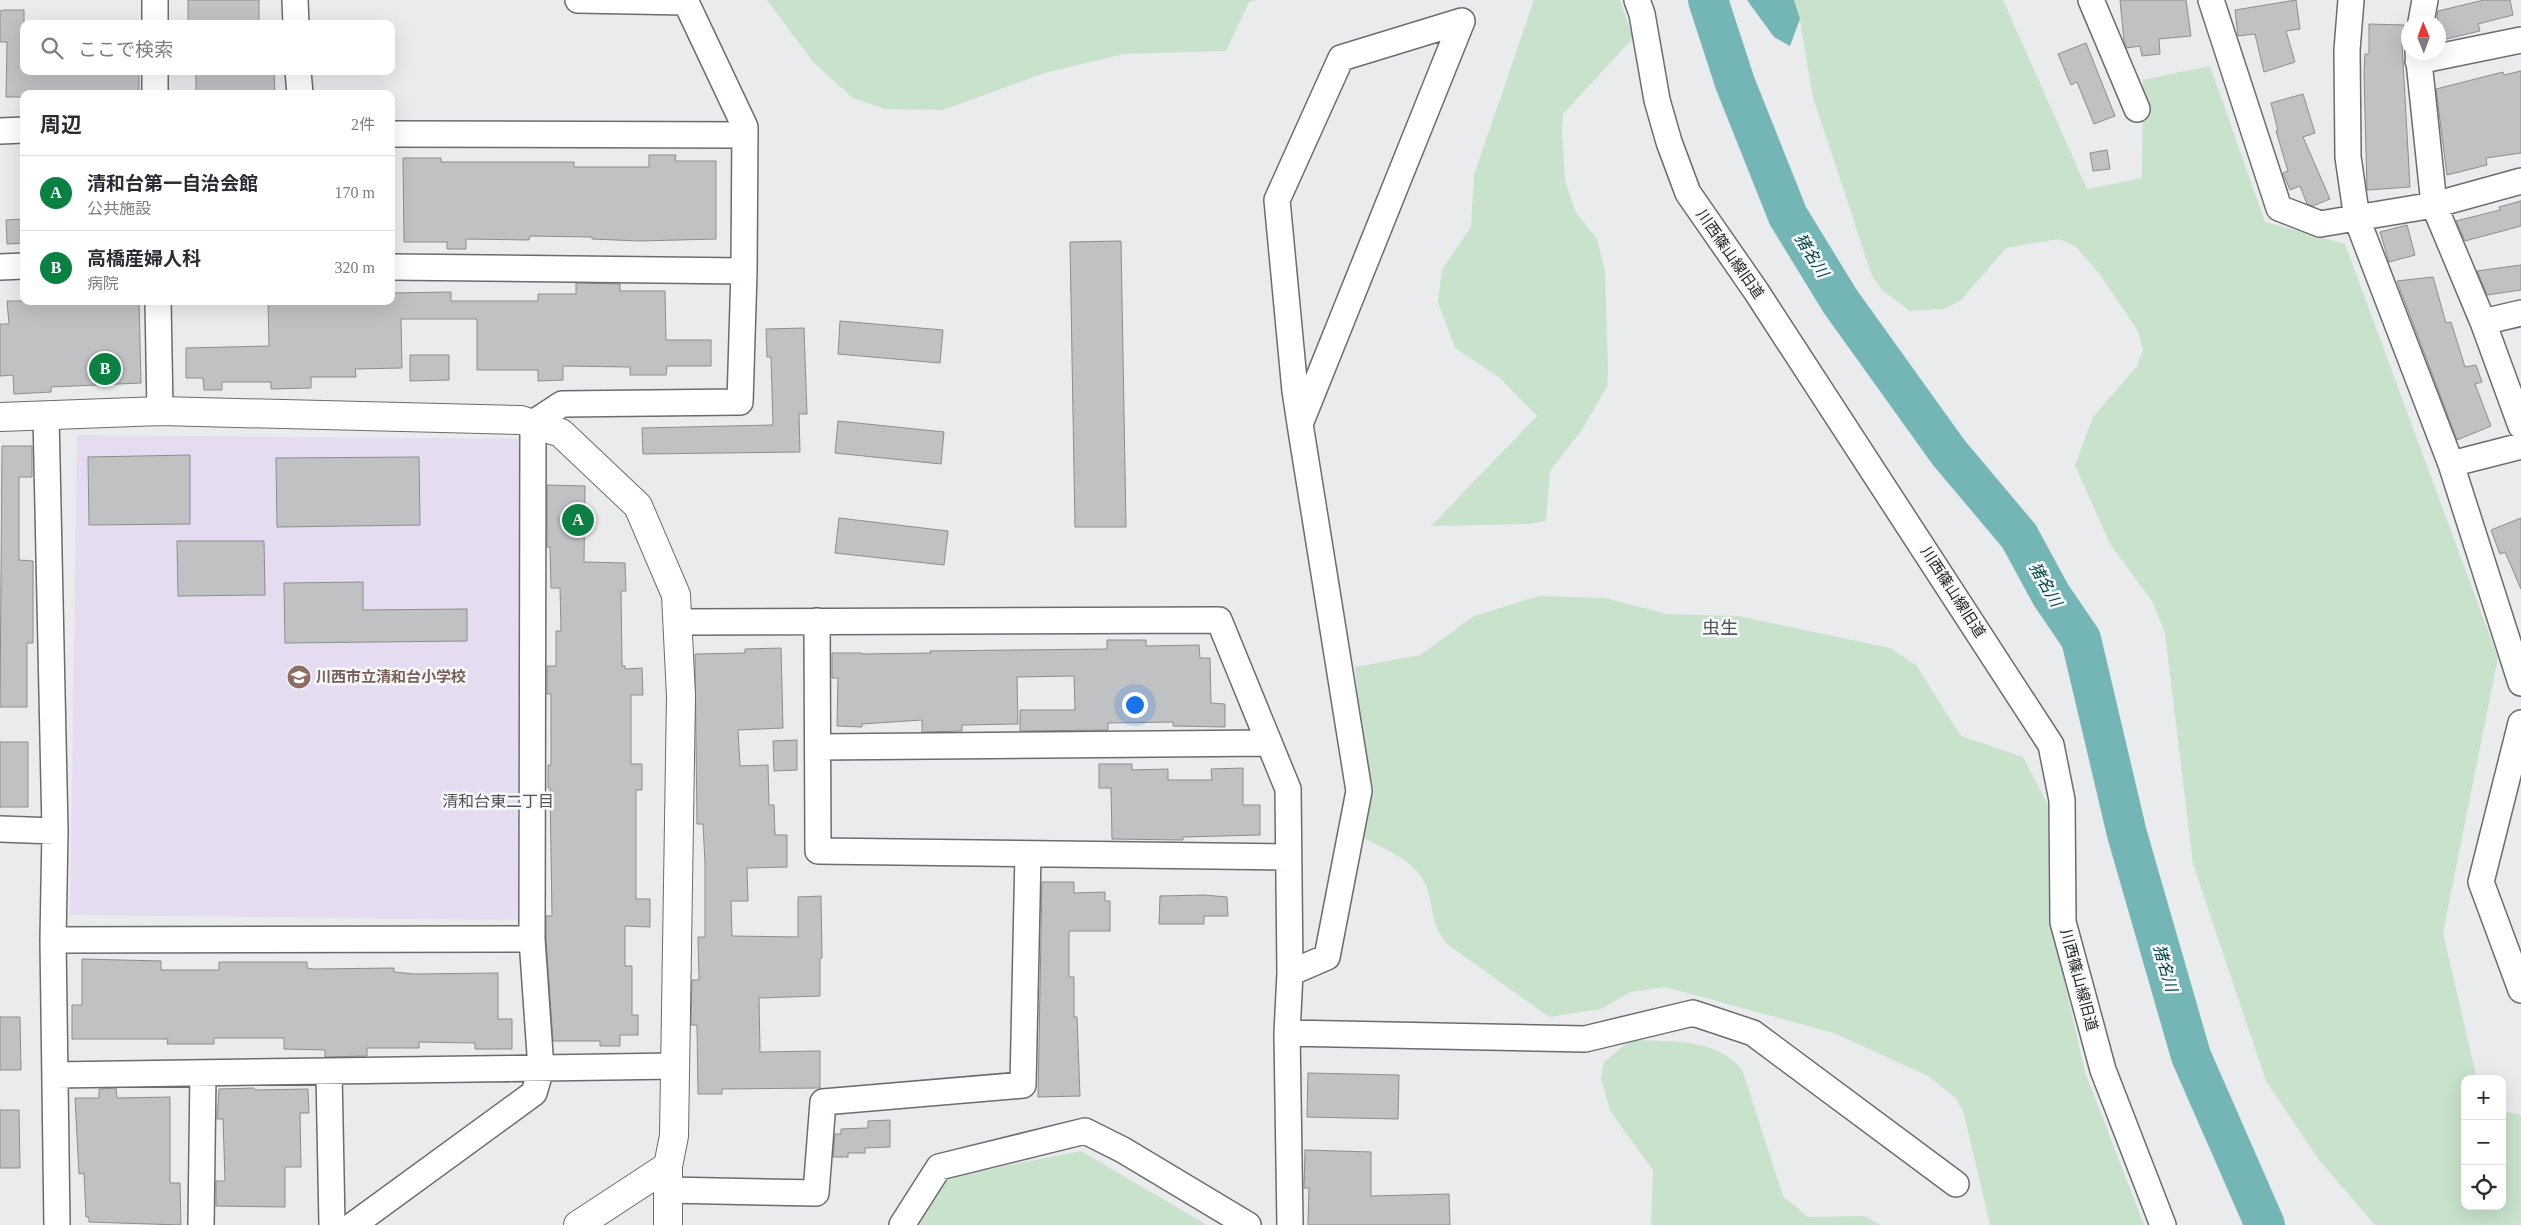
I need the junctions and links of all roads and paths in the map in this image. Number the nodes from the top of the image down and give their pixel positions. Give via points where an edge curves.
1 (155, 0) edge
2 (295, 0) edge
3 (578, 0) edge
4 (1636, 0) edge
5 (2091, 0) edge
6 (2211, 0) edge
7 (2351, 0) edge
8 (2425, 0) edge
9 (685, 1) edge
10 (2422, 15) edge
11 (155, 20) edge
12 (296, 20) edge
13 (2521, 40) edge
14 (2446, 52) edge
15 (2418, 60) edge
16 (155, 75) edge
17 (298, 75) edge
18 (155, 90) edge
19 (300, 90) edge
20 (2137, 109) dead end
21 (20, 130) edge
22 (0, 131) edge
23 (395, 134) edge
24 (745, 135) junction
25 (2521, 181) edge
26 (2434, 204) junction
27 (2357, 219) junction
28 (20, 266) edge
29 (0, 267) edge
30 (395, 267) edge
31 (744, 271) junction
32 (158, 305) edge
33 (2521, 313) edge
34 (2483, 322) junction
35 (160, 411) junction
36 (46, 416) junction
37 (0, 417) edge
38 (533, 423) junction
39 (1300, 424) junction
40 (2521, 426) edge
41 (2521, 446) edge
42 (2451, 464) junction
43 (817, 621) junction
44 (677, 622) junction
45 (2521, 683) edge
46 (2521, 723) edge
47 (1269, 743) junction
48 (818, 747) junction
49 (0, 829) edge
50 (55, 831) junction
51 (1028, 854) junction
52 (1288, 856) junction
53 (532, 939) junction
54 (53, 940) junction
55 (1290, 973) junction
56 (2521, 990) edge
57 (1287, 1033) junction
58 (675, 1066) junction
59 (541, 1069) junction
60 (329, 1072) junction
61 (203, 1073) junction
62 (55, 1075) junction
63 (668, 1178) junction
64 (1956, 1184) dead end
65 (57, 1225) edge
66 (201, 1225) edge
67 (332, 1225) edge
68 (353, 1225) edge
69 (578, 1225) edge
70 (668, 1225) edge
71 (902, 1225) edge
72 (1248, 1225) edge
73 (1290, 1225) edge
74 (2163, 1225) edge

1 - 11 street
2 - 12 street
3 - 9 street
4 - 74 street, 川西篠山線旧道 via 1642,14 1668,142 1688,193 1767,308 2051,745 2062,800 2063,922 2103,1070
5 - 20 street
6 - 27 street via 2279,208 2320,224
7 - 27 street via 2347,50 2348,157
8 - 10 street
9 - 24 street via 745,127
13 - 14 street
15 - 26 street
16 - 18 street
17 - 19 street
21 - 22 street
23 - 24 street
24 - 31 street
25 - 26 street
26 - 27 street
26 - 34 street
27 - 42 street
28 - 29 street
30 - 31 street
31 - 38 street via 740,402 562,404
32 - 35 street
33 - 34 street
34 - 40 street
35 - 36 street
35 - 38 street via 479,418
36 - 37 street
36 - 50 street
38 - 44 street via 561,433 638,506 676,595
38 - 53 street
39 - 39 street via 1277,200 1341,58 1462,21
39 - 55 street via 1359,791 1327,957
41 - 42 street
42 - 45 street
43 - 44 street
43 - 47 street via 1219,620
43 - 48 street
44 - 58 street via 681,696
46 - 56 street via 2481,882
47 - 48 street
47 - 52 street via 1288,789
48 - 51 street via 818,851
49 - 50 street
50 - 54 street
51 - 52 street
51 - 63 street via 1023,1085 823,1102 816,1193
52 - 55 street
53 - 54 street
53 - 59 street
54 - 62 street
55 - 57 street
57 - 64 street via 1585,1039 1693,1013 1753,1033
57 - 73 street
58 - 59 street
58 - 63 street via 674,1136
59 - 60 street
59 - 68 street via 534,1093
60 - 61 street
60 - 67 street
61 - 62 street
61 - 66 street
62 - 65 street
63 - 69 street
63 - 70 street
71 - 72 street via 939,1167 1085,1131 1123,1150

